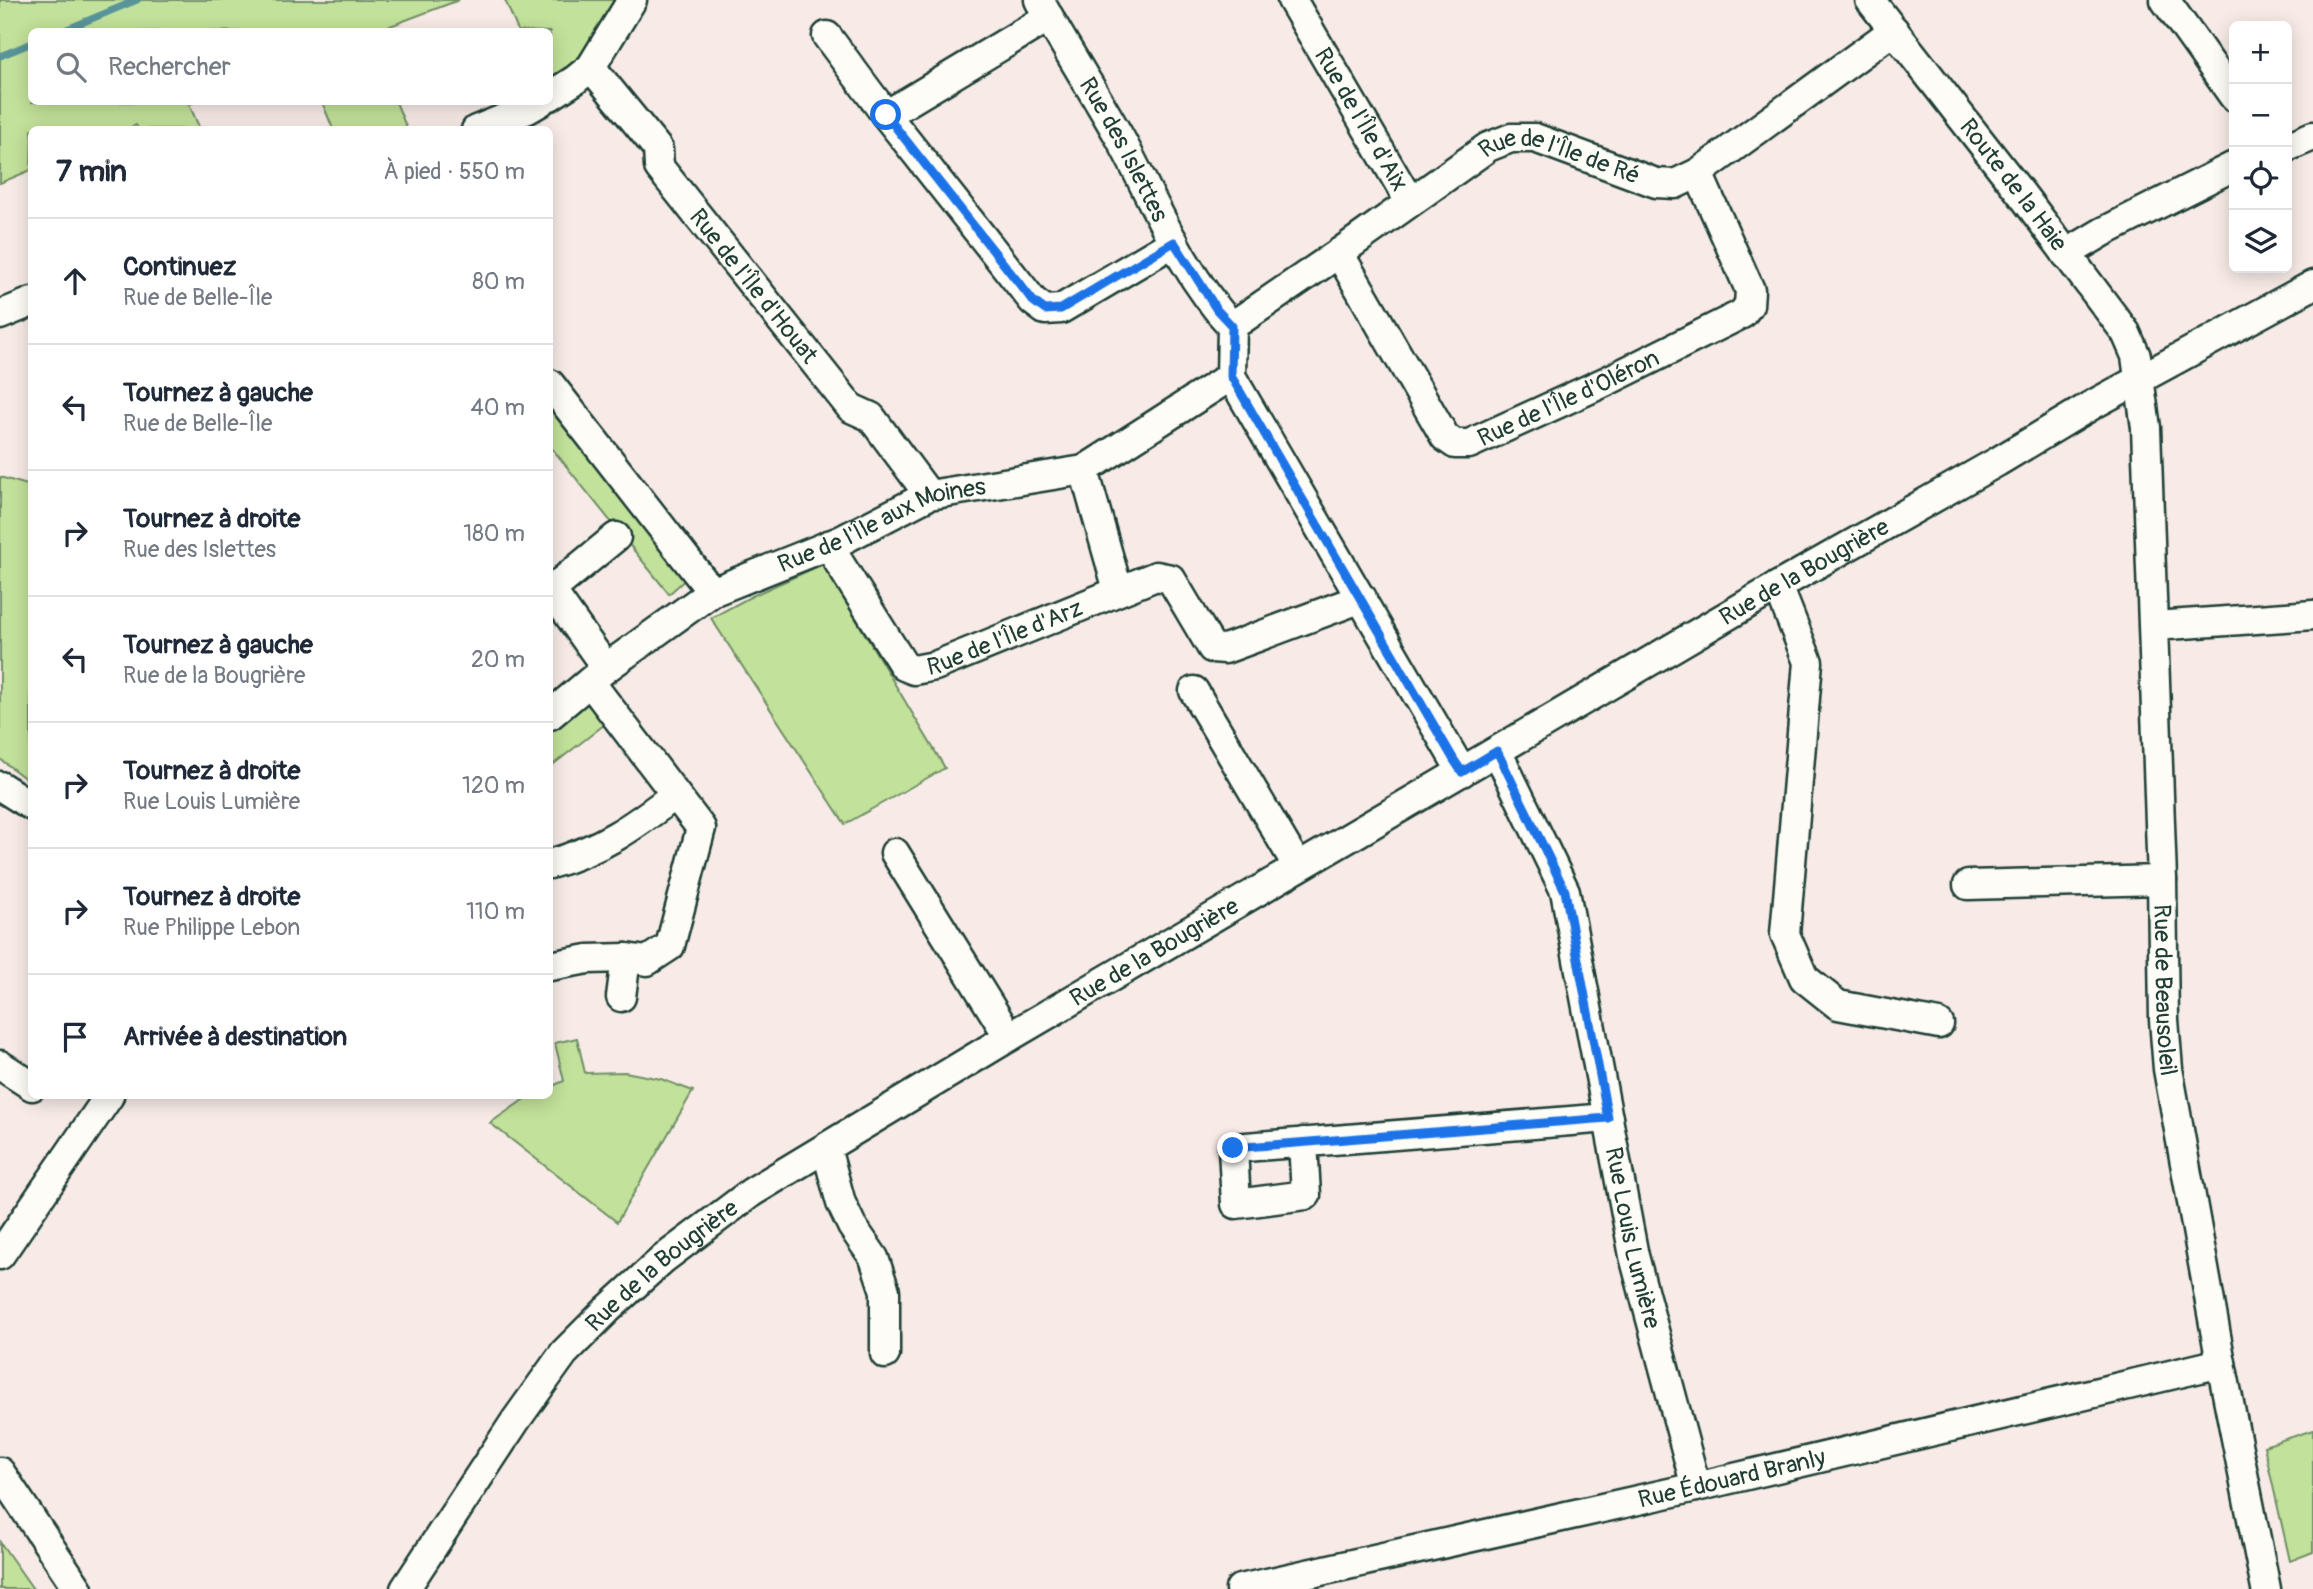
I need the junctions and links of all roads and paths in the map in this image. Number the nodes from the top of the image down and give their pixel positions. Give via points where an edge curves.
1 (632, 0) edge
2 (1292, 0) edge
3 (1870, 0) edge
4 (2165, 0) edge
5 (1044, 9) edge
6 (1894, 30) junction
7 (827, 36) dead end
8 (591, 67) junction
9 (2229, 90) edge
10 (553, 94) edge
11 (535, 105) edge
12 (886, 115) junction
13 (486, 126) edge
14 (2313, 136) edge
15 (2289, 147) edge
16 (2229, 168) edge
17 (1698, 173) junction
18 (1410, 202) junction
19 (1174, 242) junction
20 (1339, 253) junction
21 (2066, 254) junction
22 (2313, 285) edge
23 (28, 304) edge
24 (0, 315) edge
25 (1232, 326) junction
26 (1231, 376) junction
27 (2139, 381) junction
28 (553, 388) edge
29 (1084, 470) junction
30 (929, 495) junction
31 (617, 537) dead end
32 (828, 545) junction
33 (1778, 586) junction
34 (553, 589) edge
35 (1118, 590) junction
36 (712, 592) junction
37 (553, 596) edge
38 (1362, 598) junction
39 (2313, 615) edge
40 (2154, 626) junction
41 (598, 675) junction
42 (1194, 691) dead end
43 (553, 712) edge
44 (1497, 751) junction
45 (1462, 772) junction
46 (0, 786) edge
47 (675, 794) junction
48 (28, 804) edge
49 (895, 853) dead end
50 (553, 863) edge
51 (1298, 867) junction
52 (2162, 880) junction
53 (1968, 885) dead end
54 (626, 958) junction
55 (553, 965) edge
56 (621, 997) dead end
57 (1938, 1024) dead end
58 (1009, 1037) junction
59 (0, 1065) edge
60 (28, 1083) edge
61 (107, 1099) edge
62 (1608, 1118) junction
63 (1303, 1142) dead end
64 (826, 1148) junction
65 (0, 1255) edge
66 (885, 1354) dead end
67 (2221, 1363) junction
68 (0, 1472) edge
69 (1696, 1488) junction
70 (78, 1589) edge
71 (405, 1589) edge
72 (1240, 1589) edge
73 (2266, 1589) edge

1 - 8 street
2 - 18 street, Rue de l'Île d'Aix
3 - 6 street, Route de la Haie
4 - 9 street
5 - 12 street
5 - 19 street, Rue des Islettes
6 - 17 street, Rue de l'Île de Ré
6 - 21 street, Route de la Haie
7 - 12 street
8 - 10 street
8 - 30 street, Rue de l'Île d'Houat via 658,149 659,167 851,408 871,417
11 - 13 street
12 - 19 street via 1033,301 1045,310 1061,309
14 - 15 street
16 - 21 street
17 - 18 street, Rue de l'Île de Ré via 1675,184 1656,183 1535,138 1511,138 1488,146
17 - 20 street, Rue de l'Île d'Oléron via 1750,289 1749,305 1742,314 1469,444 1455,444 1445,437
18 - 20 street, Rue de l'Île de Ré
19 - 25 street, Rue des Islettes
20 - 25 street, Rue de l'Île de Ré
21 - 27 street, Route de la Haie via 2132,344
22 - 27 street, Rue de la Bougrière
23 - 24 street
25 - 26 street
26 - 29 street, Rue de l'Île aux Moines
26 - 38 street
27 - 33 street, Rue de la Bougrière
27 - 40 street, Rue de Beausoleil via 2146,428
28 - 36 street
29 - 30 street, Rue de l'Île aux Moines
29 - 35 street
30 - 32 street, Rue de l'Île aux Moines
31 - 34 street
32 - 35 street, Rue de l'Île d'Arz via 904,666 914,670 935,666
32 - 36 street, Rue de l'Île aux Moines
33 - 44 street, Rue de la Bougrière
33 - 57 street via 1808,662 1785,934 1804,978 1838,1005
35 - 38 street, Rue de l'Île d'Arz via 1156,576 1171,579 1212,648 1225,649
36 - 41 street, Rue de l'Île aux Moines
37 - 41 street
38 - 45 street
39 - 40 street
40 - 52 street, Rue de Beausoleil
41 - 43 street, Rue de l'Île aux Moines
41 - 47 street
42 - 51 street
44 - 45 street, Rue de la Bougrière
44 - 62 street, Rue Louis Lumière via 1565,891
45 - 51 street, Rue de la Bougrière
46 - 48 street
47 - 50 street via 604,845
47 - 54 street via 701,828 670,946 647,961
49 - 58 street
51 - 58 street, Rue de la Bougrière
52 - 53 street
52 - 67 street, Rue de Beausoleil via 2168,1069
54 - 55 street
54 - 56 street
58 - 64 street, Rue de la Bougrière
59 - 60 street
61 - 65 street
62 - 63 street
62 - 69 street, Rue Louis Lumière via 1634,1256
64 - 66 street via 841,1203 874,1258 885,1290
64 - 71 street, Rue de la Bougrière via 752,1192 663,1259 564,1353
67 - 69 street, Rue Édouard Branly
67 - 73 street, Rue de Beausoleil
68 - 70 street
69 - 72 street, Rue Édouard Branly

